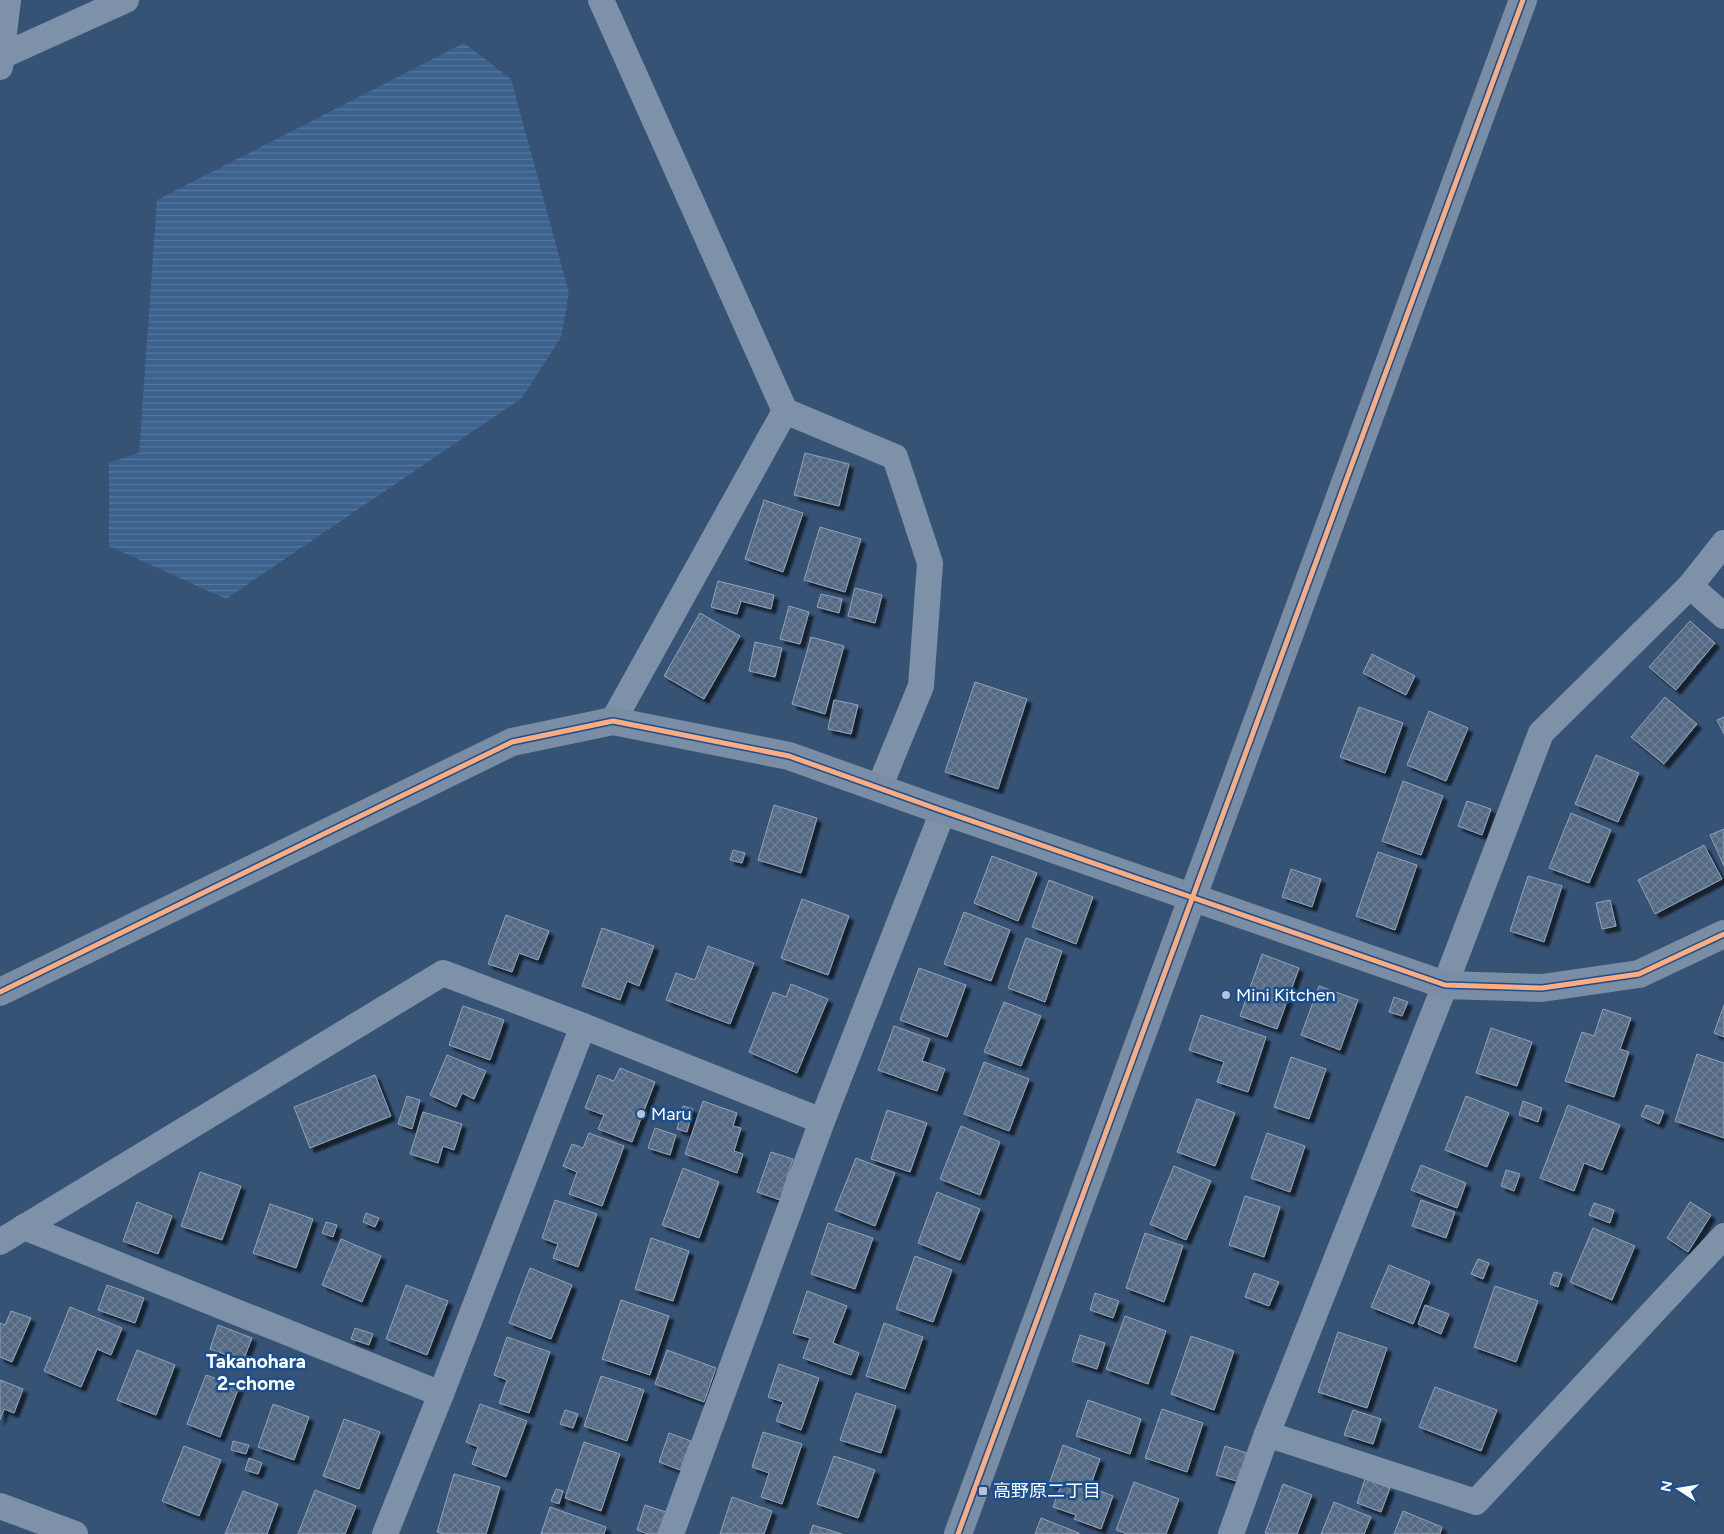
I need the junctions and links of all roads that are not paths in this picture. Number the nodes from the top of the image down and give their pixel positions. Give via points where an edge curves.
1 (8, 0) edge
2 (126, 0) edge
3 (601, 0) edge
4 (1523, 0) edge
5 (1, 62) edge
6 (784, 411) junction
7 (1724, 543) edge
8 (1690, 586) junction
9 (1724, 616) edge
10 (613, 722) junction
11 (879, 788) junction
12 (943, 812) junction
13 (1192, 898) junction
14 (1724, 934) edge
15 (1445, 985) junction
16 (0, 992) edge
17 (583, 1026) junction
18 (822, 1121) junction
19 (24, 1226) junction
20 (1724, 1236) edge
21 (0, 1242) edge
22 (441, 1394) junction
23 (1268, 1434) junction
24 (0, 1506) edge
25 (76, 1534) edge
26 (385, 1534) edge
27 (671, 1534) edge
28 (958, 1534) edge
29 (1231, 1534) edge

1 - 5 street
2 - 5 street
3 - 6 street
4 - 13 street
6 - 10 street
6 - 11 street via 895,457 930,562 921,686
7 - 8 street
8 - 9 street
8 - 15 street via 1541,733
10 - 11 street via 789,756
10 - 16 street via 512,742
11 - 12 street
12 - 13 street
12 - 18 street
13 - 15 street
13 - 28 street
14 - 15 street via 1639,974 1542,988
15 - 23 street
17 - 18 street
17 - 19 street via 443,973
17 - 22 street
18 - 27 street
19 - 21 street
19 - 22 street
20 - 23 street via 1476,1502
22 - 26 street
23 - 29 street
24 - 25 street

